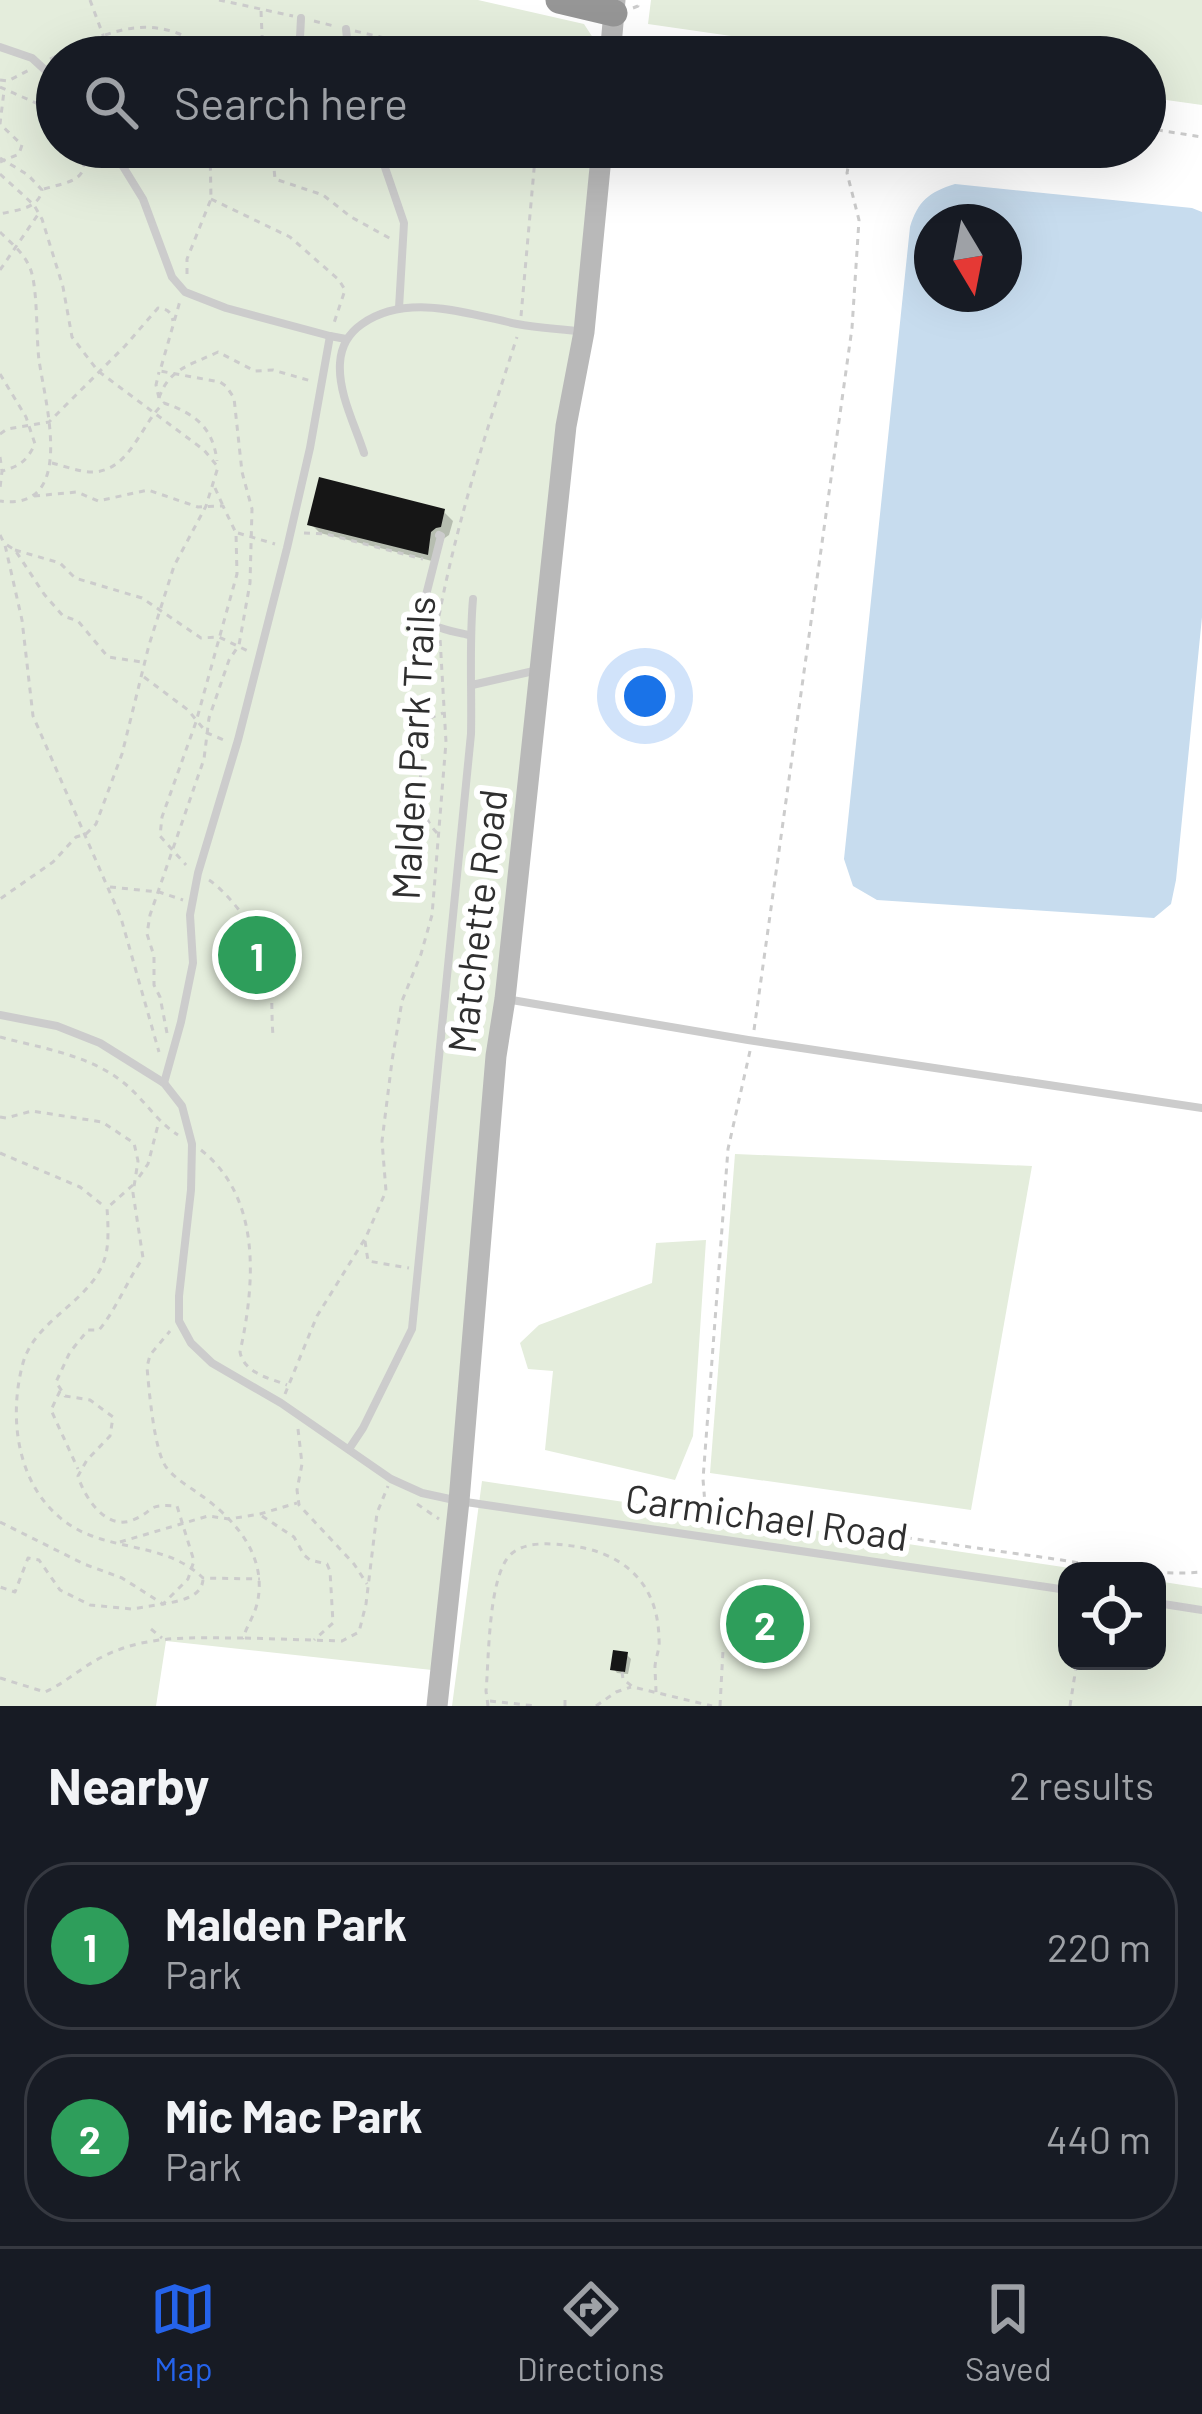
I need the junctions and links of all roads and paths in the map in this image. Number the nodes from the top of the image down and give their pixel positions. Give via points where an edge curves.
1 (90, 0) edge
2 (559, 0) edge
3 (615, 6) edge
4 (261, 8) dead end
5 (301, 18) dead end
6 (346, 28) dead end
7 (103, 35) joint
8 (183, 36) edge
9 (262, 36) edge
10 (300, 36) edge
11 (347, 36) edge
12 (612, 36) edge
13 (0, 47) edge
14 (36, 62) edge
15 (36, 65) edge
16 (1, 86) edge
17 (36, 103) edge
18 (1166, 131) edge
19 (1202, 136) edge
20 (2, 160) edge
21 (85, 168) edge
22 (124, 168) edge
23 (210, 168) edge
24 (274, 168) edge
25 (385, 168) edge
26 (534, 168) edge
27 (600, 168) edge
28 (848, 168) edge
29 (0, 174) edge
30 (42, 190) junction
31 (211, 199) junction
32 (34, 205) junction
33 (39, 213) junction
34 (0, 214) edge
35 (0, 232) edge
36 (16, 248) junction
37 (402, 249) junction
38 (0, 270) edge
39 (184, 290) junction
40 (399, 308) junction
41 (174, 323) junction
42 (520, 325) junction
43 (584, 332) junction
44 (330, 336) junction
45 (346, 339) junction
46 (98, 371) junction
47 (160, 371) junction
48 (0, 374) edge
49 (173, 374) junction
50 (322, 382) junction
51 (162, 401) junction
52 (156, 410) junction
53 (49, 422) junction
54 (29, 426) junction
55 (0, 434) edge
56 (364, 453) dead end
57 (0, 457) edge
58 (50, 463) junction
59 (218, 467) junction
60 (2, 471) edge
61 (214, 486) junction
62 (0, 488) edge
63 (34, 496) junction
64 (0, 501) edge
65 (206, 506) junction
66 (223, 506) junction
67 (236, 533) junction
68 (290, 533) junction
69 (0, 535) edge
70 (439, 535) dead end
71 (252, 536) junction
72 (5, 544) junction
73 (287, 548) junction
74 (15, 550) junction
75 (434, 562) junction
76 (473, 599) dead end
77 (160, 610) junction
78 (439, 627) junction
79 (470, 635) junction
80 (219, 637) junction
81 (239, 645) junction
82 (260, 657) junction
83 (145, 662) junction
84 (540, 670) junction
85 (142, 675) junction
86 (472, 686) junction
87 (444, 712) junction
88 (196, 722) junction
89 (207, 733) junction
90 (238, 740) junction
91 (86, 835) junction
92 (440, 836) junction
93 (173, 854) junction
94 (198, 872) junction
95 (108, 887) junction
96 (159, 892) junction
97 (0, 899) edge
98 (192, 903) junction
99 (505, 999) junction
100 (0, 1015) edge
101 (273, 1035) dead end
102 (753, 1041) junction
103 (169, 1058) junction
104 (164, 1083) junction
105 (1202, 1108) edge
106 (0, 1117) edge
107 (159, 1121) dead end
108 (0, 1153) edge
109 (137, 1179) junction
110 (107, 1208) junction
111 (364, 1239) junction
112 (419, 1269) junction
113 (179, 1321) junction
114 (61, 1389) junction
115 (281, 1403) junction
116 (296, 1419) dead end
117 (350, 1449) junction
118 (80, 1473) junction
119 (391, 1479) junction
120 (298, 1502) junction
121 (459, 1502) junction
122 (0, 1513) edge
123 (260, 1514) junction
124 (229, 1519) junction
125 (3, 1522) edge
126 (184, 1524) junction
127 (116, 1543) junction
128 (192, 1568) junction
129 (1202, 1572) edge
130 (203, 1578) junction
131 (260, 1579) junction
132 (368, 1586) junction
133 (0, 1587) edge
134 (1058, 1589) edge
135 (163, 1604) junction
136 (1166, 1604) edge
137 (1202, 1610) edge
138 (151, 1629) dead end
139 (163, 1638) junction
140 (243, 1638) junction
141 (313, 1641) junction
142 (723, 1650) dead end
143 (1076, 1670) edge
144 (622, 1672) dead end
145 (0, 1678) edge
146 (633, 1687) junction
147 (656, 1694) junction
148 (565, 1698) dead end
149 (488, 1703) edge
150 (437, 1706) edge
151 (536, 1706) edge
152 (565, 1706) edge
153 (596, 1706) edge
154 (712, 1706) edge
155 (720, 1706) edge
156 (1070, 1706) edge

1 - 7 path
2 - 3 highway
3 - 12 main road
4 - 9 path
5 - 10 lane
6 - 11 lane
7 - 8 path via 133,26
13 - 14 lane
15 - 16 path
16 - 17 path
16 - 20 path via 0,124 22,146
18 - 19 path
20 - 30 path
21 - 30 path via 77,179
22 - 39 lane
23 - 31 path
24 - 37 path via 275,179 323,195
25 - 37 lane via 404,223
26 - 42 path, Malden Park Trails
27 - 43 main road, Matchette Road
28 - 102 path via 860,220 852,328
29 - 32 path
30 - 32 path
31 - 39 path
31 - 44 path via 290,237 339,280 345,290
32 - 33 path
32 - 34 path
33 - 36 path
33 - 46 path via 72,337
35 - 36 path
36 - 38 path
36 - 53 path via 31,269
37 - 40 lane
39 - 41 path
39 - 44 lane
40 - 42 lane
40 - 45 lane via 378,313
41 - 46 path via 158,308
41 - 47 path
42 - 43 lane
42 - 78 path, Malden Park Trails via 481,446
43 - 84 main road, Matchette Road
44 - 45 lane
44 - 50 lane
45 - 56 lane via 340,383
46 - 52 path
46 - 53 path
47 - 49 path
47 - 51 path
48 - 54 path
49 - 50 path via 218,352 255,370
49 - 51 path
49 - 71 path via 220,382 234,398
50 - 68 lane
51 - 52 path
51 - 59 path via 204,424
52 - 58 path via 113,465 93,472
52 - 59 path
53 - 54 path
53 - 58 path
54 - 55 path
54 - 60 path via 35,444 27,460
57 - 60 path
58 - 63 path
59 - 61 path
60 - 62 path
61 - 65 path
61 - 66 path
63 - 64 path
63 - 65 path via 77,491 98,501 148,490
65 - 66 path
65 - 77 path
66 - 67 path
67 - 71 path
67 - 80 path via 237,574
68 - 73 lane
68 - 75 path via 326,534
69 - 72 path
70 - 75 lane
71 - 73 path
71 - 81 path
72 - 74 path
72 - 91 path via 33,716
73 - 82 lane
74 - 77 path via 60,562 75,578
74 - 83 path via 63,616 78,621 108,657
75 - 78 lane via 423,608 426,622
76 - 79 lane
77 - 80 path via 201,638
77 - 83 path
78 - 79 lane
78 - 87 path, Malden Park Trails
79 - 86 lane
80 - 81 path
80 - 88 path
81 - 82 path
81 - 89 path
82 - 90 lane
83 - 85 path
84 - 86 lane
84 - 99 main road, Matchette Road
85 - 88 path
85 - 91 path via 122,754
86 - 112 lane
87 - 92 path, Malden Park Trails
87 - 92 path via 426,728 419,800
88 - 89 path
88 - 93 path via 162,817 160,836
89 - 90 path
89 - 93 path
90 - 94 lane
91 - 95 path
91 - 97 path
92 - 111 path, Malden Park Trails via 432,915 402,1001 389,1077 386,1191
93 - 94 path
93 - 96 path
94 - 98 lane
94 - 101 path via 224,890 268,958
95 - 96 path
95 - 103 path via 157,1050
96 - 98 path
96 - 103 path via 147,934
98 - 103 lane via 193,963
99 - 102 lane
99 - 121 main road, Matchette Road
100 - 104 lane via 81,1034
102 - 105 lane
102 - 129 path via 728,1149 705,1504 1085,1563
103 - 104 lane
104 - 113 lane via 182,1106 192,1144
106 - 109 path via 32,1111 102,1122 134,1143
107 - 109 path
108 - 110 path via 80,1187
109 - 110 path
109 - 114 path via 143,1258 108,1320 70,1352 56,1382
110 - 127 path via 101,1269 24,1358 16,1441 50,1506 88,1535
111 - 112 path via 368,1261
111 - 115 path, Malden Park Trails via 317,1316
112 - 117 lane via 412,1329
113 - 115 lane, Carmichael Road via 212,1363
113 - 124 path via 147,1367 160,1453 179,1480
114 - 118 path via 51,1410
114 - 118 path via 113,1417 110,1436
115 - 117 lane, Carmichael Road
116 - 120 path
117 - 119 lane, Carmichael Road
118 - 126 path via 103,1516 130,1522 154,1505 177,1506
119 - 121 lane, Carmichael Road
119 - 132 path via 376,1513
120 - 123 path
120 - 132 path
121 - 134 lane, Carmichael Road
121 - 150 main road, Matchette Road
122 - 125 path
123 - 124 path
123 - 141 path via 294,1537 310,1560 327,1564 333,1623
124 - 126 path
124 - 131 path
125 - 135 path
126 - 127 path
126 - 128 path
127 - 128 path
128 - 130 path
128 - 135 path
130 - 131 path
130 - 135 path via 195,1595
131 - 140 path
132 - 141 path via 354,1636
133 - 135 path via 15,1592 28,1558 90,1606
136 - 137 lane
138 - 139 path
139 - 140 path
139 - 145 path via 108,1654 45,1692
140 - 141 path
142 - 155 path
143 - 156 path
144 - 146 path
146 - 147 path
146 - 153 path
147 - 149 path via 659,1635 648,1589 619,1561 553,1544 507,1559 493,1599
147 - 154 path
148 - 152 path
149 - 151 path

